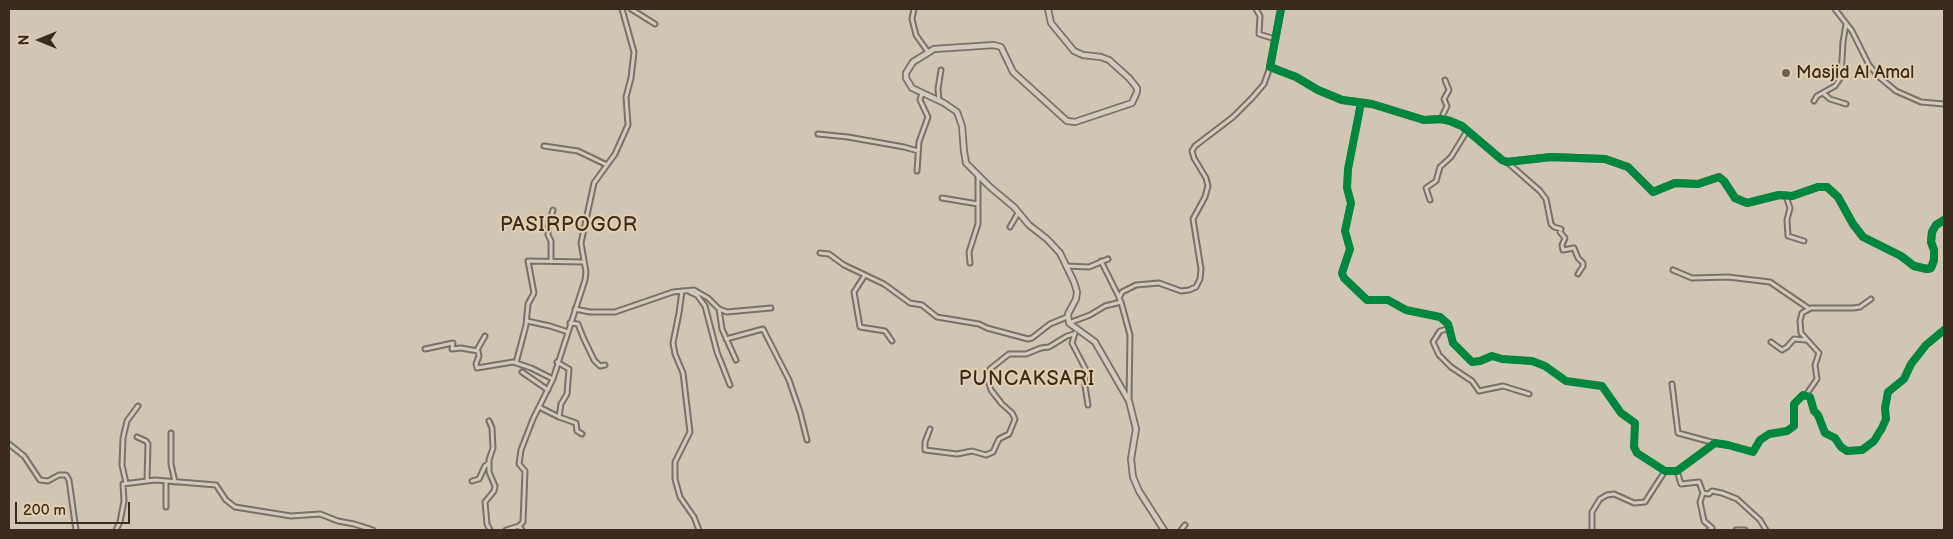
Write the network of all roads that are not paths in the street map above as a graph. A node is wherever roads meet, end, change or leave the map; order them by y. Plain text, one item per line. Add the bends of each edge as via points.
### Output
1 (622, 9) edge
2 (630, 9) edge
3 (914, 9) edge
4 (1048, 9) edge
5 (1256, 9) edge
6 (1281, 9) edge
7 (1835, 9) edge
8 (1846, 23) junction
9 (655, 24) dead end
10 (1275, 39) junction
11 (928, 52) junction
12 (1270, 67) junction
13 (942, 70) dead end
14 (1445, 80) dead end
15 (922, 93) junction
16 (1823, 93) junction
17 (939, 100) junction
18 (1814, 101) dead end
19 (1361, 103) junction
20 (1846, 104) dead end
21 (1944, 104) edge
22 (1441, 119) junction
23 (1467, 131) junction
24 (818, 134) dead end
25 (544, 146) dead end
26 (918, 151) junction
27 (1507, 162) junction
28 (607, 165) junction
29 (917, 171) dead end
30 (978, 176) junction
31 (1786, 196) junction
32 (942, 198) dead end
33 (1430, 200) dead end
34 (978, 204) junction
35 (553, 210) dead end
36 (1018, 213) junction
37 (1944, 220) edge
38 (1010, 227) dead end
39 (1804, 241) dead end
40 (820, 253) dead end
41 (1108, 259) dead end
42 (551, 261) junction
43 (584, 262) junction
44 (1101, 262) junction
45 (970, 263) dead end
46 (1066, 266) junction
47 (1673, 270) dead end
48 (1578, 274) dead end
49 (865, 275) junction
50 (687, 290) junction
51 (682, 291) junction
52 (1119, 297) junction
53 (1872, 299) dead end
54 (1121, 302) junction
55 (771, 308) dead end
56 (1808, 308) junction
57 (575, 309) junction
58 (719, 309) junction
59 (1067, 317) junction
60 (527, 322) junction
61 (570, 323) junction
62 (1069, 324) junction
63 (1450, 328) junction
64 (1944, 330) edge
65 (568, 332) junction
66 (1075, 332) junction
67 (485, 336) dead end
68 (726, 339) junction
69 (1807, 340) junction
70 (892, 341) dead end
71 (1771, 342) dead end
72 (425, 349) dead end
73 (477, 350) junction
74 (736, 360) dead end
75 (557, 362) junction
76 (516, 363) junction
77 (605, 365) dead end
78 (522, 372) dead end
79 (553, 379) junction
80 (1672, 384) dead end
81 (730, 385) dead end
82 (548, 390) junction
83 (1529, 394) dead end
84 (1806, 395) junction
85 (1129, 401) junction
86 (1088, 405) dead end
87 (138, 406) dead end
88 (539, 407) junction
89 (559, 417) junction
90 (489, 421) dead end
91 (930, 429) dead end
92 (171, 433) dead end
93 (582, 434) dead end
94 (137, 437) dead end
95 (807, 440) dead end
96 (9, 444) edge
97 (1715, 444) junction
98 (489, 463) junction
99 (1665, 471) junction
100 (1677, 471) junction
101 (147, 481) junction
102 (166, 481) junction
103 (472, 481) dead end
104 (175, 482) junction
105 (126, 483) junction
106 (1703, 493) junction
107 (166, 507) dead end
108 (1185, 525) dead end
109 (519, 526) junction
110 (1592, 529) dead end
111 (76, 530) edge
112 (116, 530) edge
113 (373, 530) edge
114 (490, 530) edge
115 (506, 530) edge
116 (522, 530) edge
117 (700, 530) edge
118 (1164, 530) edge
119 (1181, 530) edge
120 (1709, 530) edge
121 (1736, 530) edge
122 (1745, 530) edge
123 (1766, 530) edge

1 - 28 street via 634,52 626,97 628,123
2 - 9 street
3 - 11 street via 912,19 916,35
4 - 11 main road via 1051,23 1074,51 1105,59 1126,74 1136,88 1132,103 1067,121 1013,72 998,46 940,48
5 - 10 street via 1260,16 1259,34
6 - 10 main road
7 - 8 street
8 - 16 street via 1841,77 1835,86
8 - 21 street via 1869,65 1896,91 1921,102
10 - 12 main road
11 - 15 main road via 912,62 906,73 909,86
12 - 19 main road via 1336,98
12 - 52 street via 1264,84 1252,98 1192,151 1208,186 1193,219 1201,268 1196,287 1180,291 1163,283 1142,284 1125,290
13 - 17 street
14 - 22 street via 1449,90 1444,98 1447,106
15 - 17 main road
15 - 26 street via 920,100 928,117
16 - 18 street
16 - 20 street
17 - 30 main road via 956,112 962,126 965,160
19 - 22 main road via 1424,120
19 - 63 street via 1348,168 1347,188 1351,203 1345,231 1350,249 1342,276 1367,300 1388,300 1406,310 1436,315
22 - 23 main road
23 - 27 main road
23 - 33 street via 1451,157 1440,167 1436,182 1426,188
24 - 26 street
25 - 28 street via 578,151
26 - 29 street
27 - 31 main road via 1551,157 1605,159 1628,167 1653,192 1674,183 1698,184 1719,177 1734,198 1744,203
27 - 48 street via 1548,203 1552,224 1561,228 1565,238 1563,250 1574,248 1583,264
28 - 43 street via 596,179 589,200 581,243
30 - 34 street
30 - 36 main road
31 - 37 main road via 1818,187 1829,188 1861,235 1914,266 1927,270 1934,260 1930,242 1932,232
31 - 39 street via 1790,208 1788,236
32 - 34 street
34 - 45 street via 978,224 969,252
35 - 42 street via 548,227
36 - 38 street
36 - 46 main road via 1054,245
40 - 49 street via 829,254
41 - 44 street
42 - 43 street
42 - 60 street via 528,261 535,288 528,304
43 - 57 street via 585,280
44 - 46 street via 1089,267
44 - 52 street
46 - 59 main road via 1077,292
47 - 56 street via 1692,278 1770,282
49 - 59 street via 910,303 922,305 936,317 979,324 1025,339
49 - 70 street via 854,292 860,327 885,331
50 - 51 street
50 - 58 street via 699,292
50 - 81 street via 697,295 704,306
51 - 57 street via 615,312
51 - 117 street via 673,344 683,373 690,432 675,462 675,479 680,497
52 - 54 street
53 - 56 street via 1853,308
54 - 62 street via 1105,306
54 - 85 street via 1130,335
55 - 58 street via 727,312
56 - 69 street via 1802,313 1800,322 1801,333
57 - 61 street
58 - 68 street
59 - 62 main road
60 - 65 street
60 - 76 street
61 - 65 street
61 - 77 street via 578,324 594,360 600,366
62 - 66 main road
63 - 83 street via 1440,332 1433,342 1449,366 1472,381 1479,391 1504,386
63 - 99 street via 1453,343 1472,362 1492,356 1532,361 1566,381 1602,386 1621,413 1635,423 1634,447 1637,453
64 - 84 street via 1926,345 1904,379 1888,392 1882,428 1874,441 1862,450 1847,451 1825,433 1810,397
65 - 75 street
66 - 85 main road via 1083,332 1095,342
66 - 86 street via 1072,344 1086,370
66 - 91 street via 1050,347 1026,354 1009,354 990,369 987,378 991,390 1014,419 1009,434 999,439 993,452 986,455 972,451 957,454 925,450
67 - 73 street
68 - 74 street
68 - 95 street via 763,329 789,380
69 - 71 street via 1794,338 1782,350
69 - 84 street via 1819,354 1817,379
72 - 73 street via 452,343 452,349
73 - 76 street via 478,368
75 - 79 street
75 - 89 street via 569,368 567,394
76 - 79 street
78 - 82 street
79 - 82 street
80 - 97 street via 1678,433
82 - 88 street
84 - 97 street via 1794,404 1794,426 1787,431 1769,434 1760,440 1753,452
85 - 118 main road via 1136,429 1131,459 1133,477
87 - 105 street via 127,421 122,438 122,471
88 - 89 street
88 - 109 street via 520,457 519,464 525,471 525,503 523,522
89 - 93 street via 576,422 577,431
90 - 98 street via 493,448
92 - 104 street via 171,464
94 - 101 street via 148,444
96 - 111 street via 24,456 40,480 66,475
97 - 100 street
98 - 103 street via 479,479
98 - 114 street via 495,486 484,502
99 - 100 street
99 - 110 street via 1645,502 1634,503 1614,494 1600,499 1592,512
100 - 106 street via 1681,484 1698,481
101 - 102 street
101 - 105 street
102 - 104 street
102 - 107 street
104 - 113 street via 216,486 235,506 291,516 320,514
105 - 112 street via 122,484 124,501
106 - 120 street via 1701,505 1704,522 1712,528
106 - 123 street via 1712,491 1739,499
108 - 119 street
109 - 115 street
109 - 116 street
121 - 122 street

